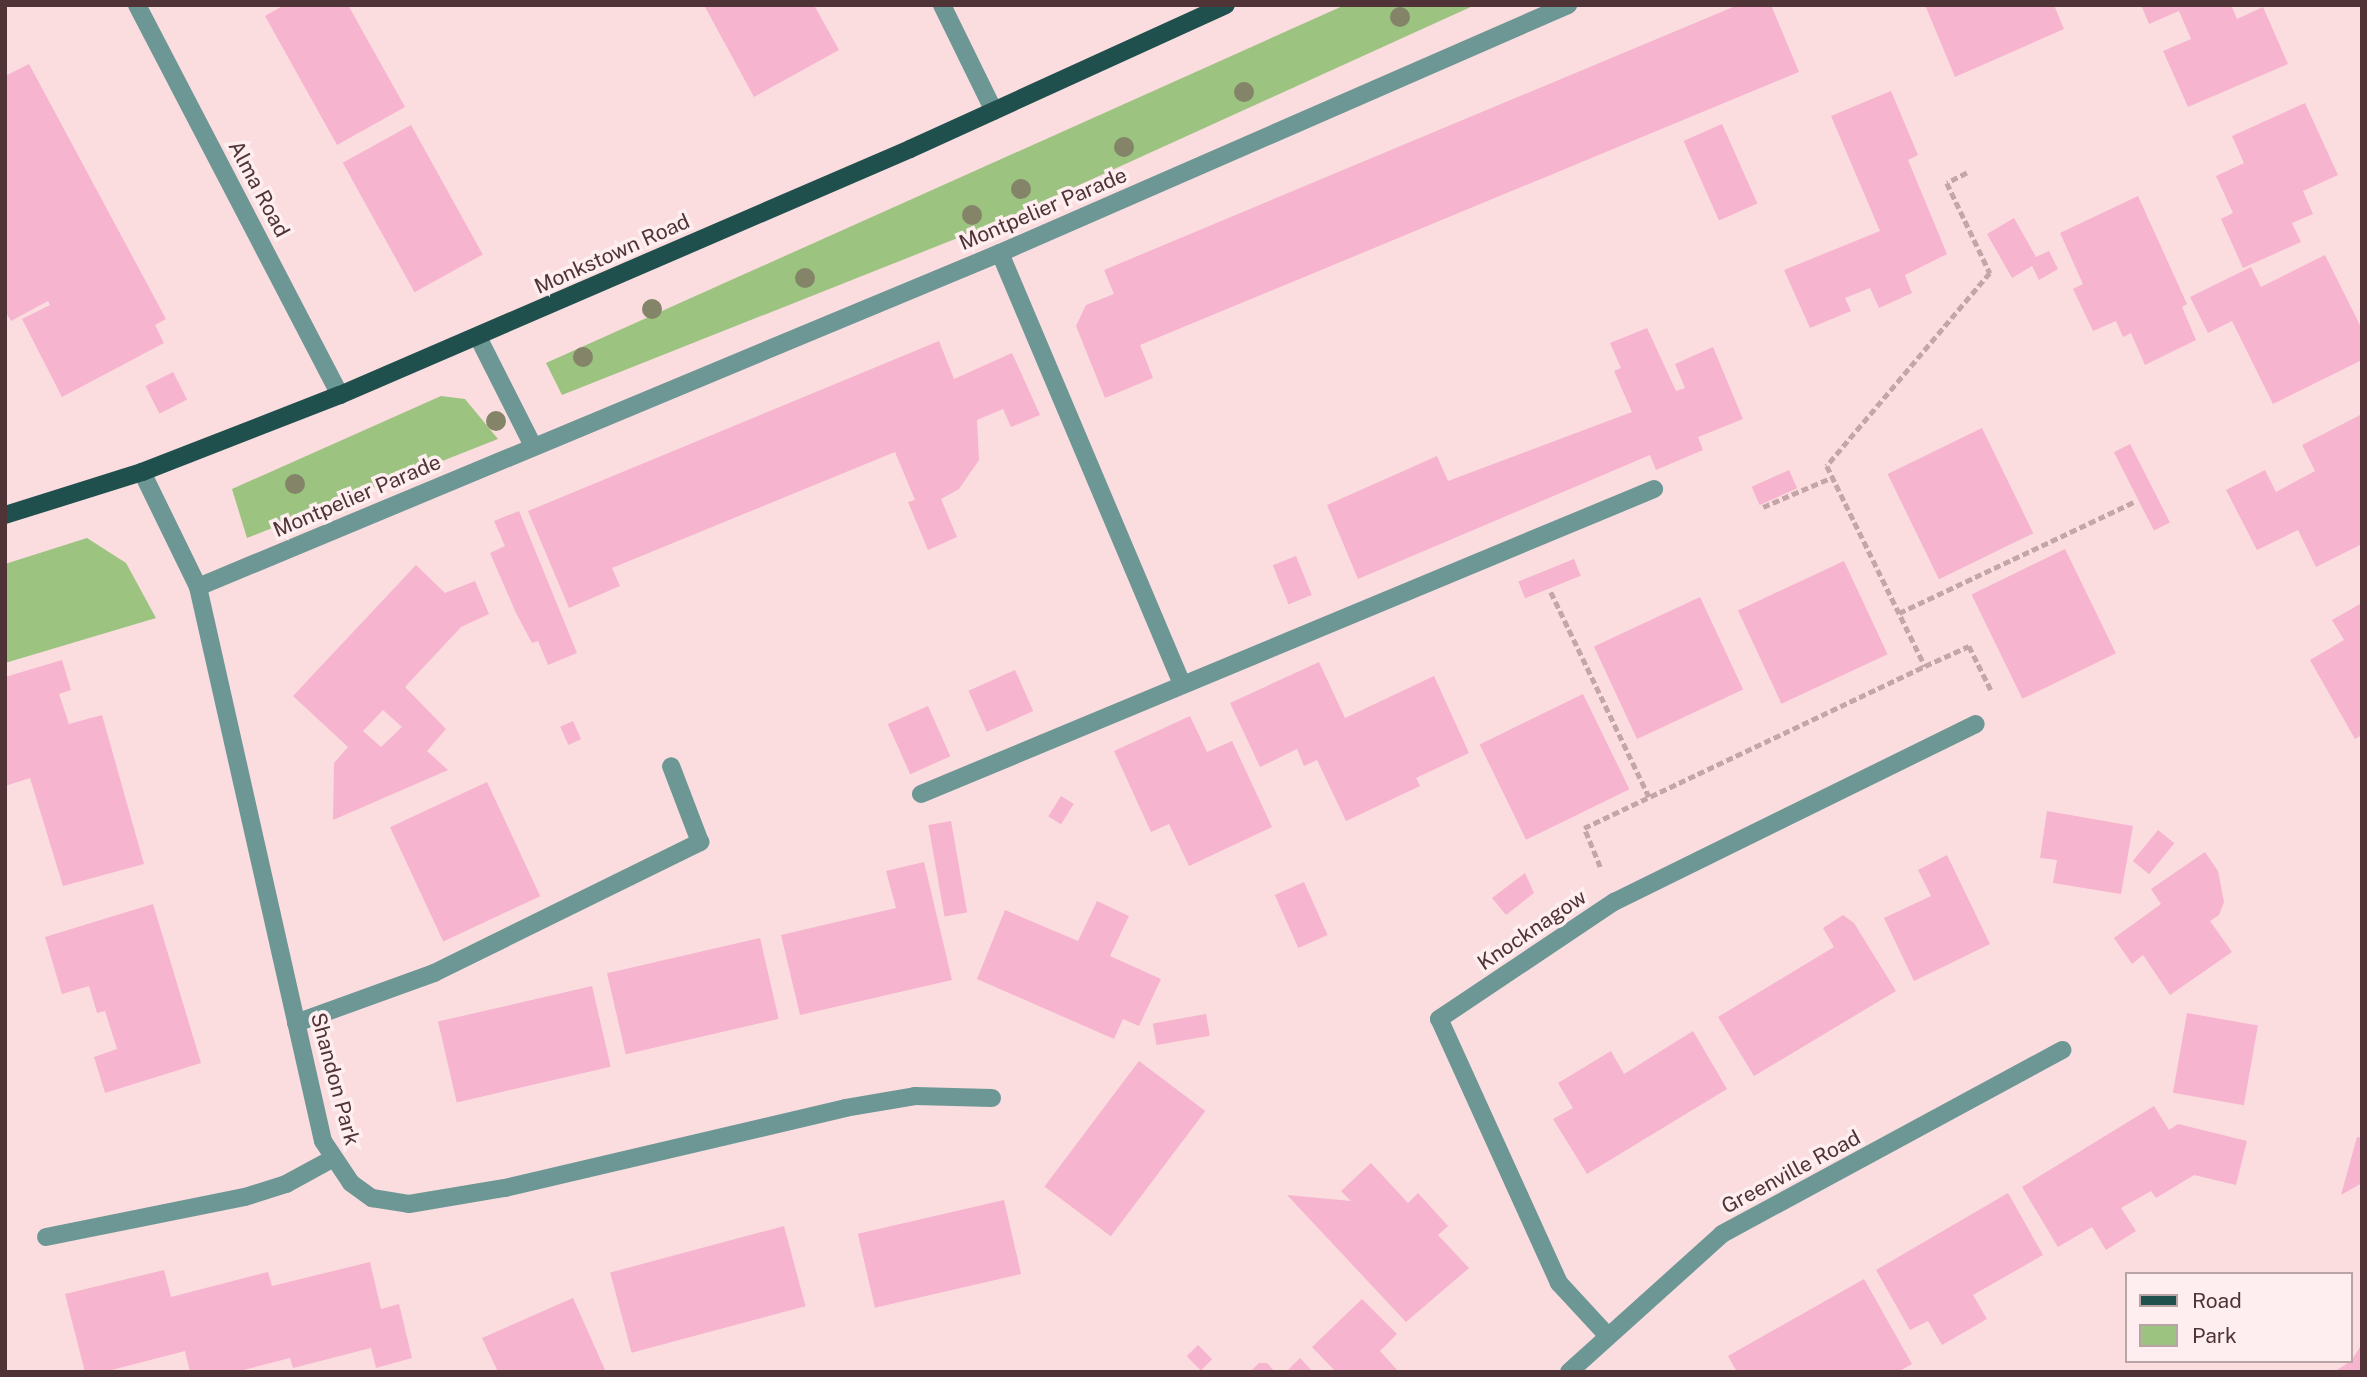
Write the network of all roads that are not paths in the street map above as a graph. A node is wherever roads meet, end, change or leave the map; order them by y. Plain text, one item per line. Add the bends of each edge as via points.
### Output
1 (136, 5) edge
2 (942, 5) edge
3 (1226, 5) edge
4 (1568, 5) edge
5 (994, 111) junction
6 (1000, 253) junction
7 (478, 337) junction
8 (340, 395) junction
9 (533, 446) junction
10 (142, 472) junction
11 (1654, 489) dead end
12 (5, 515) edge
13 (198, 587) junction
14 (1182, 683) junction
15 (1976, 724) dead end
16 (671, 766) dead end
17 (921, 794) dead end
18 (296, 1023) junction
19 (2063, 1050) dead end
20 (992, 1098) dead end
21 (331, 1159) junction
22 (46, 1237) dead end
23 (1607, 1335) junction
24 (1569, 1372) edge

1 - 8 street, Alma Road
2 - 5 street
3 - 5 main road, Monkstown Road
4 - 6 street, Montpelier Parade
5 - 7 main road, Monkstown Road
6 - 9 street, Montpelier Parade
6 - 14 street
7 - 8 main road, Monkstown Road
7 - 9 street
8 - 10 main road, Monkstown Road
9 - 13 street, Montpelier Parade
10 - 12 main road, Monkstown Road
10 - 13 street, Shandon Park
11 - 14 street
13 - 18 street, Shandon Park
14 - 17 street
15 - 23 street, Knocknagow via 1614,902 1438,1019 1559,1283
16 - 18 street via 700,842 434,974
18 - 21 street, Shandon Park
19 - 23 street, Greenville Road via 1722,1234
20 - 21 street, Shandon Park via 915,1096 845,1108 505,1188 409,1204 372,1198 351,1183
21 - 22 street via 286,1184 245,1197
23 - 24 street, Greenville Road

